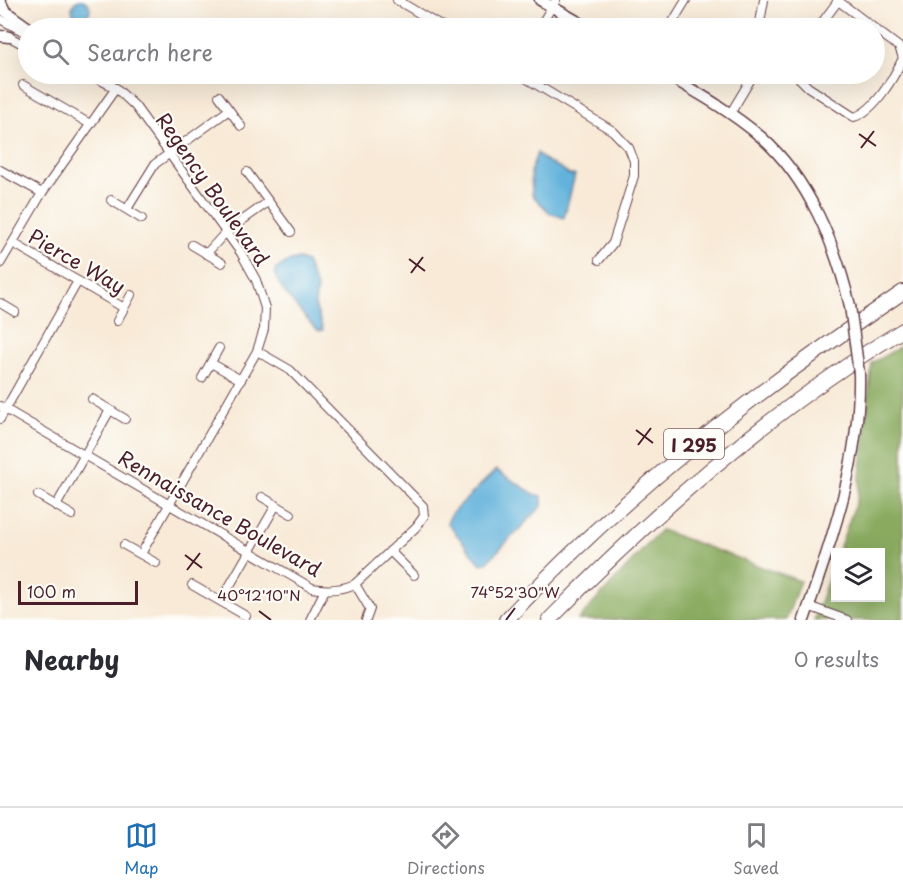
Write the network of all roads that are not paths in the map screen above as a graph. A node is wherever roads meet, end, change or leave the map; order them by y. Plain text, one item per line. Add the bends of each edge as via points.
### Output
1 (397, 0) edge
2 (540, 0) edge
3 (686, 0) edge
4 (764, 0) edge
5 (838, 1) edge
6 (0, 2) edge
7 (554, 3) edge
8 (427, 18) edge
9 (545, 18) edge
10 (575, 18) edge
11 (675, 18) edge
12 (761, 18) edge
13 (825, 18) edge
14 (861, 18) edge
15 (0, 19) edge
16 (18, 20) edge
17 (18, 29) edge
18 (3, 35) edge
19 (885, 36) edge
20 (18, 42) edge
21 (108, 84) edge
22 (535, 84) edge
23 (681, 84) edge
24 (748, 84) edge
25 (805, 84) edge
26 (23, 85) dead end
27 (116, 88) junction
28 (219, 96) dead end
29 (229, 110) junction
30 (730, 114) junction
31 (90, 124) junction
32 (241, 126) dead end
33 (169, 154) junction
34 (0, 170) edge
35 (247, 172) dead end
36 (42, 193) junction
37 (111, 200) dead end
38 (268, 202) junction
39 (127, 210) junction
40 (142, 219) dead end
41 (226, 232) junction
42 (291, 232) dead end
43 (13, 243) junction
44 (192, 245) dead end
45 (206, 254) junction
46 (598, 260) dead end
47 (222, 263) dead end
48 (0, 264) edge
49 (78, 281) junction
50 (903, 292) edge
51 (131, 296) dead end
52 (0, 303) edge
53 (124, 308) junction
54 (15, 312) dead end
55 (117, 321) dead end
56 (903, 330) edge
57 (219, 348) dead end
58 (257, 351) junction
59 (211, 363) junction
60 (202, 378) dead end
61 (241, 380) junction
62 (92, 399) dead end
63 (3, 407) edge
64 (110, 410) junction
65 (0, 419) edge
66 (125, 419) dead end
67 (85, 455) junction
68 (38, 495) dead end
69 (262, 497) dead end
70 (169, 504) junction
71 (276, 505) junction
72 (56, 506) junction
73 (291, 514) dead end
74 (72, 515) dead end
75 (124, 545) dead end
76 (390, 550) junction
77 (249, 551) junction
78 (141, 554) junction
79 (156, 563) dead end
80 (414, 575) dead end
81 (355, 584) junction
82 (192, 585) dead end
83 (325, 590) junction
84 (220, 601) junction
85 (808, 606) junction
86 (246, 616) dead end
87 (310, 620) edge
88 (366, 620) edge
89 (506, 620) edge
90 (549, 620) edge
91 (804, 620) edge
92 (847, 620) edge

1 - 8 street
2 - 7 street
3 - 11 street
4 - 12 street
5 - 13 street
5 - 14 street
6 - 16 street
7 - 9 street
7 - 10 street
15 - 17 street
18 - 20 street
19 - 25 street via 899,47 903,58 867,110 854,117
21 - 27 street, Regency Boulevard
22 - 46 street via 613,131 634,160 634,176 613,243
23 - 30 street
24 - 30 street
26 - 31 street
27 - 31 street
27 - 33 street, Regency Boulevard via 135,106
28 - 29 street
29 - 32 street
29 - 33 street
30 - 85 street, bridge via 768,144 799,182 828,236 850,306 859,406 847,482
31 - 36 street
33 - 39 street via 155,164
33 - 41 street, Regency Boulevard
34 - 36 street
35 - 38 street
36 - 43 street
37 - 39 street
38 - 41 street
38 - 42 street
39 - 40 street
41 - 45 street
41 - 58 street, Regency Boulevard via 256,280 265,308
43 - 48 street
43 - 49 street, Pierce Way
44 - 45 street
45 - 47 street
49 - 53 street, Pierce Way
49 - 63 street
50 - 89 highway, I 295 via 807,357 699,440 602,525
51 - 53 street
52 - 54 street
53 - 55 street
56 - 90 highway, I 295 via 834,375 727,457 641,531
57 - 59 street
58 - 61 street, Regency Boulevard
58 - 76 street via 290,370 423,506 424,516
59 - 60 street
59 - 61 street
61 - 70 street, Regency Boulevard
62 - 64 street
63 - 65 street
63 - 67 street, Rennaissance Boulevard
64 - 66 street
64 - 67 street
67 - 70 street, Rennaissance Boulevard
67 - 72 street
68 - 72 street
69 - 71 street
70 - 77 street, Rennaissance Boulevard
70 - 78 street, Regency Boulevard
71 - 73 street
71 - 77 street
72 - 74 street
75 - 78 street
76 - 80 street
76 - 81 street
77 - 83 street, Rennaissance Boulevard via 312,588
77 - 84 street
78 - 79 street
81 - 83 street, Rennaissance Boulevard
81 - 88 street via 370,609
82 - 84 street
83 - 87 street
84 - 86 street
85 - 91 street
85 - 92 street

